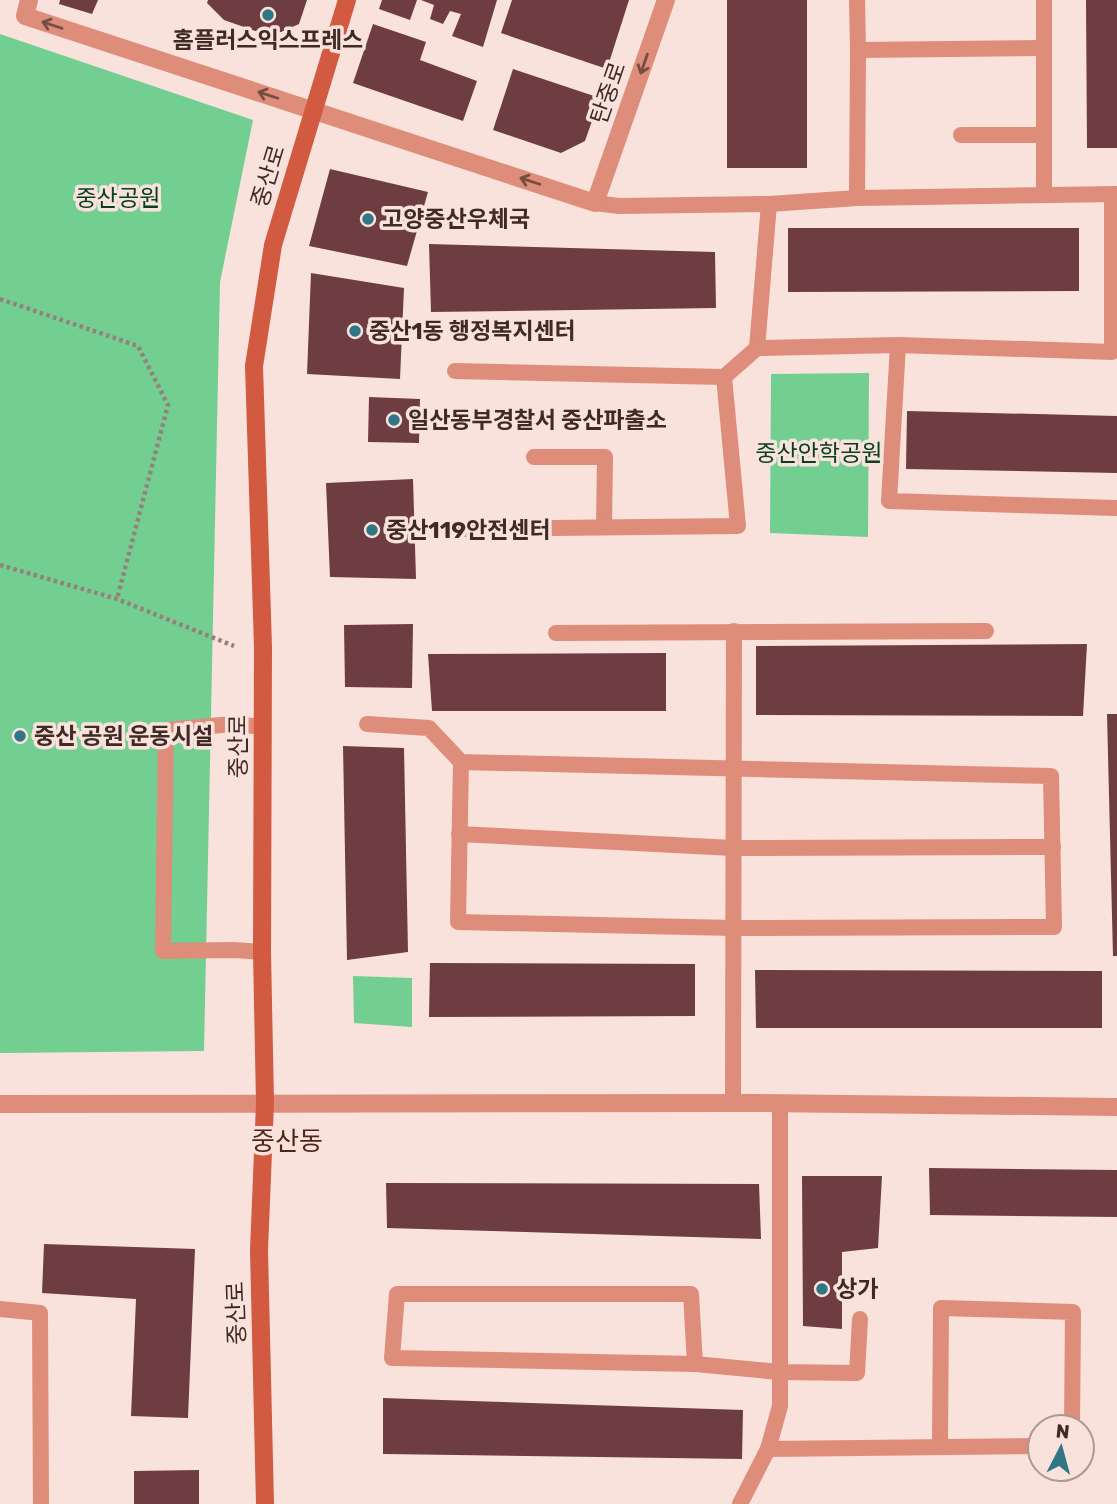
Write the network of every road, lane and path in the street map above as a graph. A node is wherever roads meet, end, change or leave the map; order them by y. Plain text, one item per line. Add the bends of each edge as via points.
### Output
1 (347, 0) edge
2 (666, 0) edge
3 (857, 0) edge
4 (1044, 0) edge
5 (27, 8) edge
6 (1044, 48) junction
7 (858, 50) junction
8 (314, 110) junction
9 (961, 135) dead end
10 (1044, 135) junction
11 (1114, 194) edge
12 (1044, 195) junction
13 (858, 198) junction
14 (595, 203) junction
15 (769, 204) junction
16 (0, 299) edge
17 (898, 345) junction
18 (757, 348) junction
19 (1115, 352) edge
20 (455, 371) dead end
21 (724, 377) junction
22 (534, 457) dead end
23 (1117, 508) edge
24 (604, 527) junction
25 (466, 529) dead end
26 (0, 565) edge
27 (117, 599) junction
28 (734, 631) junction
29 (986, 631) dead end
30 (556, 632) dead end
31 (234, 646) dead end
32 (367, 724) dead end
33 (263, 727) junction
34 (461, 762) junction
35 (733, 767) junction
36 (459, 834) junction
37 (1053, 847) junction
38 (733, 848) junction
39 (733, 928) junction
40 (262, 952) junction
41 (265, 1102) junction
42 (733, 1103) junction
43 (780, 1103) junction
44 (0, 1104) edge
45 (1117, 1107) edge
46 (0, 1309) edge
47 (860, 1319) dead end
48 (695, 1364) junction
49 (779, 1372) junction
50 (1072, 1413) edge
51 (940, 1446) junction
52 (1026, 1446) edge
53 (768, 1449) junction
54 (41, 1504) edge
55 (265, 1504) edge
56 (740, 1504) edge

1 - 8 main road, 중산로
2 -> 14 street, 탄중로
3 - 7 lane
4 - 6 lane
8 -> 5 street
6 - 7 lane
6 - 10 lane
7 - 13 lane
14 -> 8 street
8 - 33 main road, 중산로 via 273,245 254,366
9 - 10 lane
10 - 12 lane
11 - 12 lane
11 - 19 lane
12 - 13 lane
13 - 15 lane
14 - 15 lane
15 - 18 lane
16 - 27 path via 138,346 168,405
17 - 18 lane
17 - 19 lane
17 - 23 lane via 889,501
18 - 21 lane
20 - 21 lane
21 - 24 lane via 738,526
22 - 24 lane via 605,457
24 - 25 lane
26 - 27 path
27 - 31 path
28 - 29 lane
28 - 30 lane
28 - 35 lane
32 - 34 lane via 429,728
33 - 40 main road, 중산로
33 - 40 lane via 233,724 166,730 163,951
34 - 35 lane
34 - 36 lane
35 - 37 lane via 1051,776
35 - 38 lane
36 - 38 lane
36 - 39 lane via 458,922
37 - 38 lane
37 - 39 lane via 1054,928
38 - 39 lane
39 - 42 lane
40 - 41 main road, 중산로
41 - 42 street
41 - 44 street
41 - 55 main road, 중산로 via 259,1250
42 - 43 street
43 - 45 street
43 - 49 lane
46 - 54 lane via 40,1313
47 - 49 lane via 858,1373
48 - 48 lane via 392,1358 397,1294 691,1294
48 - 49 lane
49 - 53 lane via 780,1406
50 - 51 lane via 1073,1312 942,1308
51 - 52 lane
51 - 53 lane
53 - 56 lane

